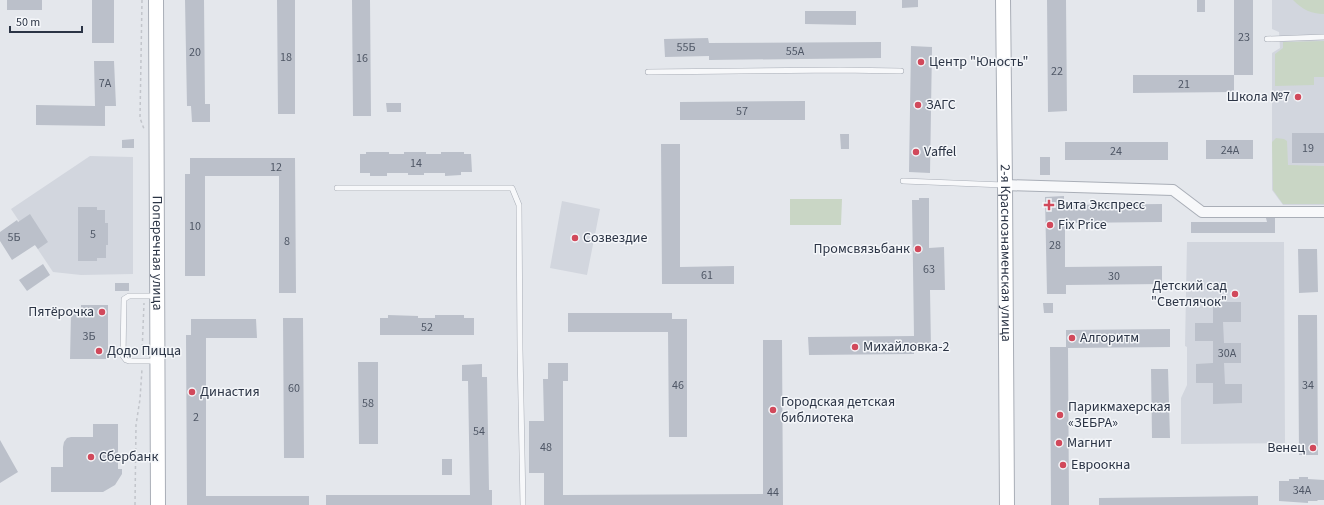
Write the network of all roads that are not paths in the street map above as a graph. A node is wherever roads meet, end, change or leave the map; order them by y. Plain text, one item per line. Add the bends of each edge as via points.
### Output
1 (156, 0) edge
2 (1003, 0) edge
3 (1324, 37) edge
4 (1267, 39) dead end
5 (901, 70) dead end
6 (648, 72) dead end
7 (903, 181) dead end
8 (1005, 185) junction
9 (337, 188) dead end
10 (1324, 212) edge
11 (151, 296) junction
12 (157, 361) junction
13 (158, 505) edge
14 (523, 505) edge
15 (1007, 505) edge

1 - 11 street, Поперечная улица
2 - 8 street, 2-я Краснознаменская улица
3 - 4 lane
5 - 6 lane
7 - 8 lane
8 - 10 street via 1173,190 1202,212
8 - 15 street, 2-я Краснознаменская улица
9 - 14 lane via 512,188 519,205
11 - 12 street, Поперечная улица
11 - 12 lane via 126,297 123,302 123,356 126,360
12 - 13 street, Поперечная улица

